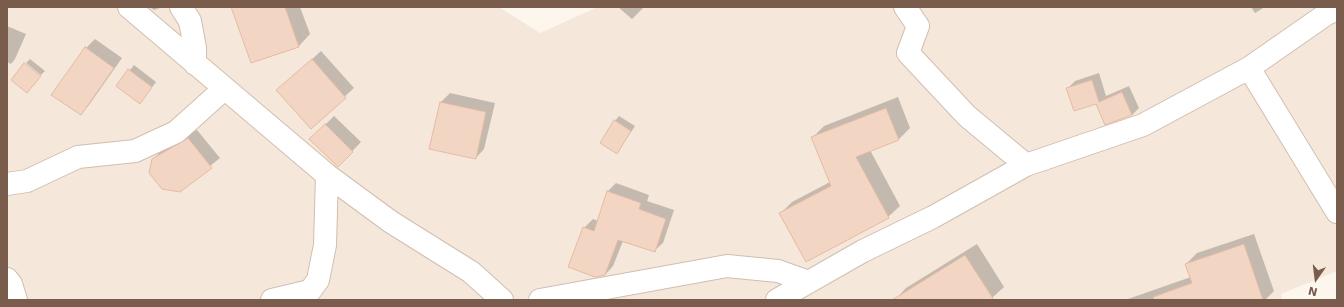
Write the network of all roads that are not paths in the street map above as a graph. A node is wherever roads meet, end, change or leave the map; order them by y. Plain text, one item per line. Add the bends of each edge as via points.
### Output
1 (129, 7) edge
2 (182, 7) edge
3 (904, 7) edge
4 (1337, 10) edge
5 (195, 64) junction
6 (1249, 68) junction
7 (224, 89) junction
8 (1026, 165) junction
9 (327, 175) junction
10 (7, 184) edge
11 (1337, 212) edge
12 (7, 279) edge
13 (809, 282) junction
14 (16, 300) edge
15 (272, 300) edge
16 (502, 300) edge
17 (540, 300) edge
18 (777, 300) edge

1 - 5 street
2 - 5 street via 190,21
3 - 8 street via 918,26 908,52 967,116
4 - 6 street via 1328,13
5 - 7 street
6 - 8 street via 1143,124
6 - 11 street
7 - 9 street
7 - 10 street via 176,132 135,150 78,157 27,181
8 - 13 street
9 - 15 street via 325,245 318,280 310,291
9 - 16 street via 391,222 471,272
12 - 14 street
13 - 17 street via 778,271 727,266
13 - 18 street

